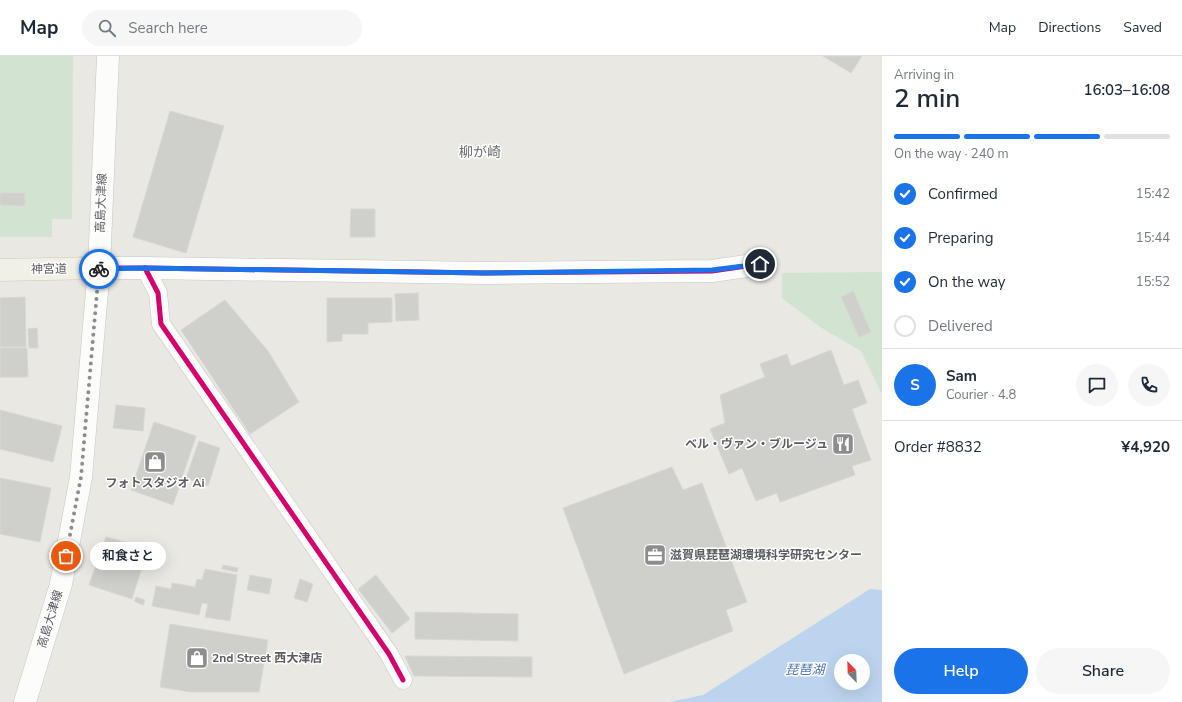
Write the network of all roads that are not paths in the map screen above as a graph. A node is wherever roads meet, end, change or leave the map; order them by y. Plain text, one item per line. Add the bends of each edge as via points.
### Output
1 (108, 56) edge
2 (760, 264) dead end
3 (99, 268) junction
4 (145, 268) junction
5 (0, 270) edge
6 (403, 680) dead end
7 (25, 702) edge

1 - 3 street, 高島大津線
2 - 4 street via 712,270 485,273
3 - 4 street
3 - 5 main road, 神宮道
3 - 7 street, 高島大津線 via 79,491 61,584
4 - 6 street via 158,294 161,324 389,654

